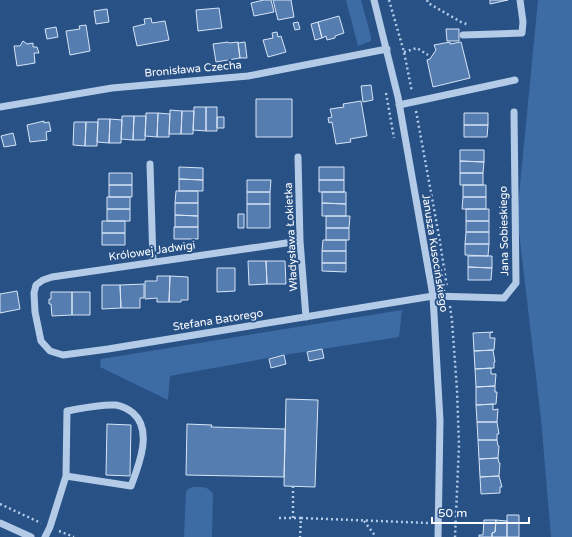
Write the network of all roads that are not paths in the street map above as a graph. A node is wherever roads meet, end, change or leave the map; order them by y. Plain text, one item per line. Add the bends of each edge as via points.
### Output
1 (374, 0) edge
2 (520, 0) edge
3 (464, 35) dead end
4 (386, 49) junction
5 (515, 80) dead end
6 (399, 105) junction
7 (0, 107) edge
8 (514, 112) dead end
9 (298, 157) dead end
10 (150, 164) dead end
11 (300, 242) junction
12 (153, 262) junction
13 (433, 296) junction
14 (35, 312) joint
15 (306, 317) junction
16 (66, 476) junction
17 (0, 523) edge
18 (31, 537) edge
19 (45, 537) edge
20 (438, 537) edge

1 - 4 street, Janusza Kusocińskiego
2 - 3 street via 522,33
4 - 6 street, Janusza Kusocińskiego
4 - 7 street, Bronisława Czecha via 248,76 112,88
5 - 6 street
6 - 13 street, Janusza Kusocińskiego
8 - 13 street, Jana Sobieskiego via 516,283 504,298
9 - 11 street, Władysława Łokietka
10 - 12 street
11 - 12 street, Królowej Jadwigi
11 - 15 street, Władysława Łokietka
12 - 14 street, Królowej Jadwigi via 43,280 36,285
13 - 15 street, Stefana Batorego
13 - 20 street, Janusza Kusocińskiego via 440,421
14 - 15 street, Stefana Batorego via 41,341 50,351 63,355
16 - 16 street via 131,486 144,444 138,417 129,409 118,405 98,405 67,411
16 - 19 street
17 - 18 street

